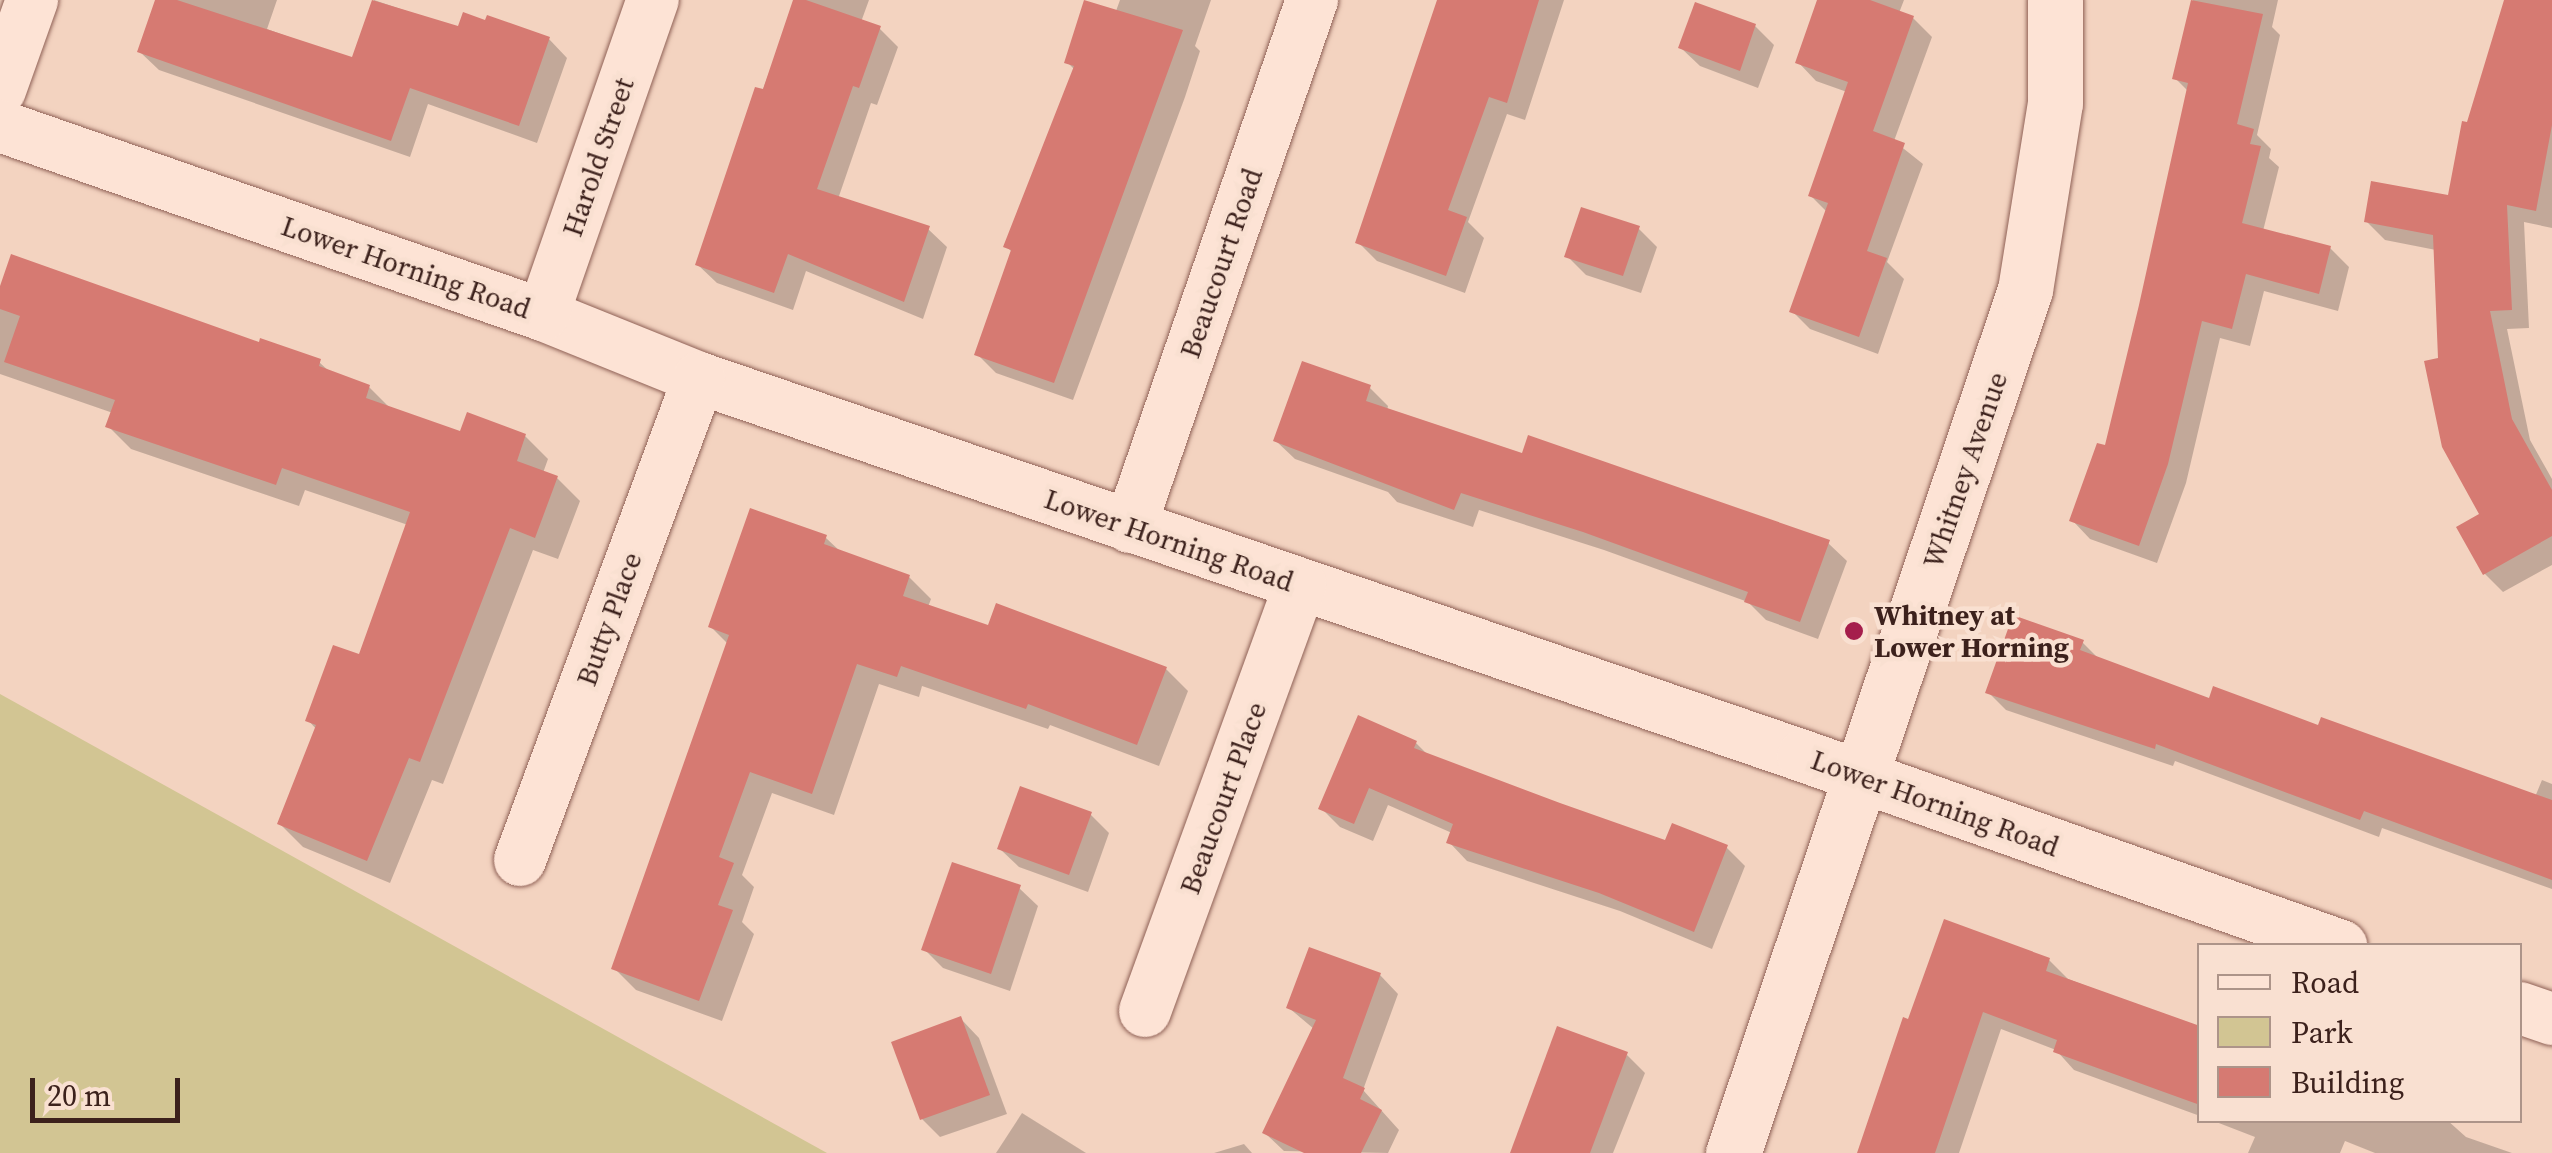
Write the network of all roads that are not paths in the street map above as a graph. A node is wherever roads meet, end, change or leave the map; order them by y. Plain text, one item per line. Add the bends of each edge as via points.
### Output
1 (32, 0) edge
2 (653, 0) edge
3 (1312, 0) edge
4 (2055, 0) edge
5 (0, 90) edge
6 (0, 126) edge
7 (543, 314) junction
8 (698, 378) junction
9 (1130, 527) junction
10 (1300, 584) junction
11 (1862, 778) junction
12 (520, 860) dead end
13 (2332, 943) edge
14 (2522, 1009) edge
15 (1145, 1011) dead end
16 (2552, 1019) edge
17 (1732, 1153) edge

1 - 5 street
2 - 7 street, Harold Street
3 - 9 street, Beaucourt Road
4 - 11 street, Whitney Avenue via 2054,103 2026,290
6 - 7 street, Lower Horning Road
7 - 8 street, Lower Horning Road
8 - 9 street, Lower Horning Road
8 - 12 street, Butty Place
9 - 10 street, Lower Horning Road
10 - 11 street, Lower Horning Road
10 - 15 street, Beaucourt Place
11 - 13 street, Lower Horning Road
11 - 17 street, Whitney Avenue
14 - 16 street

